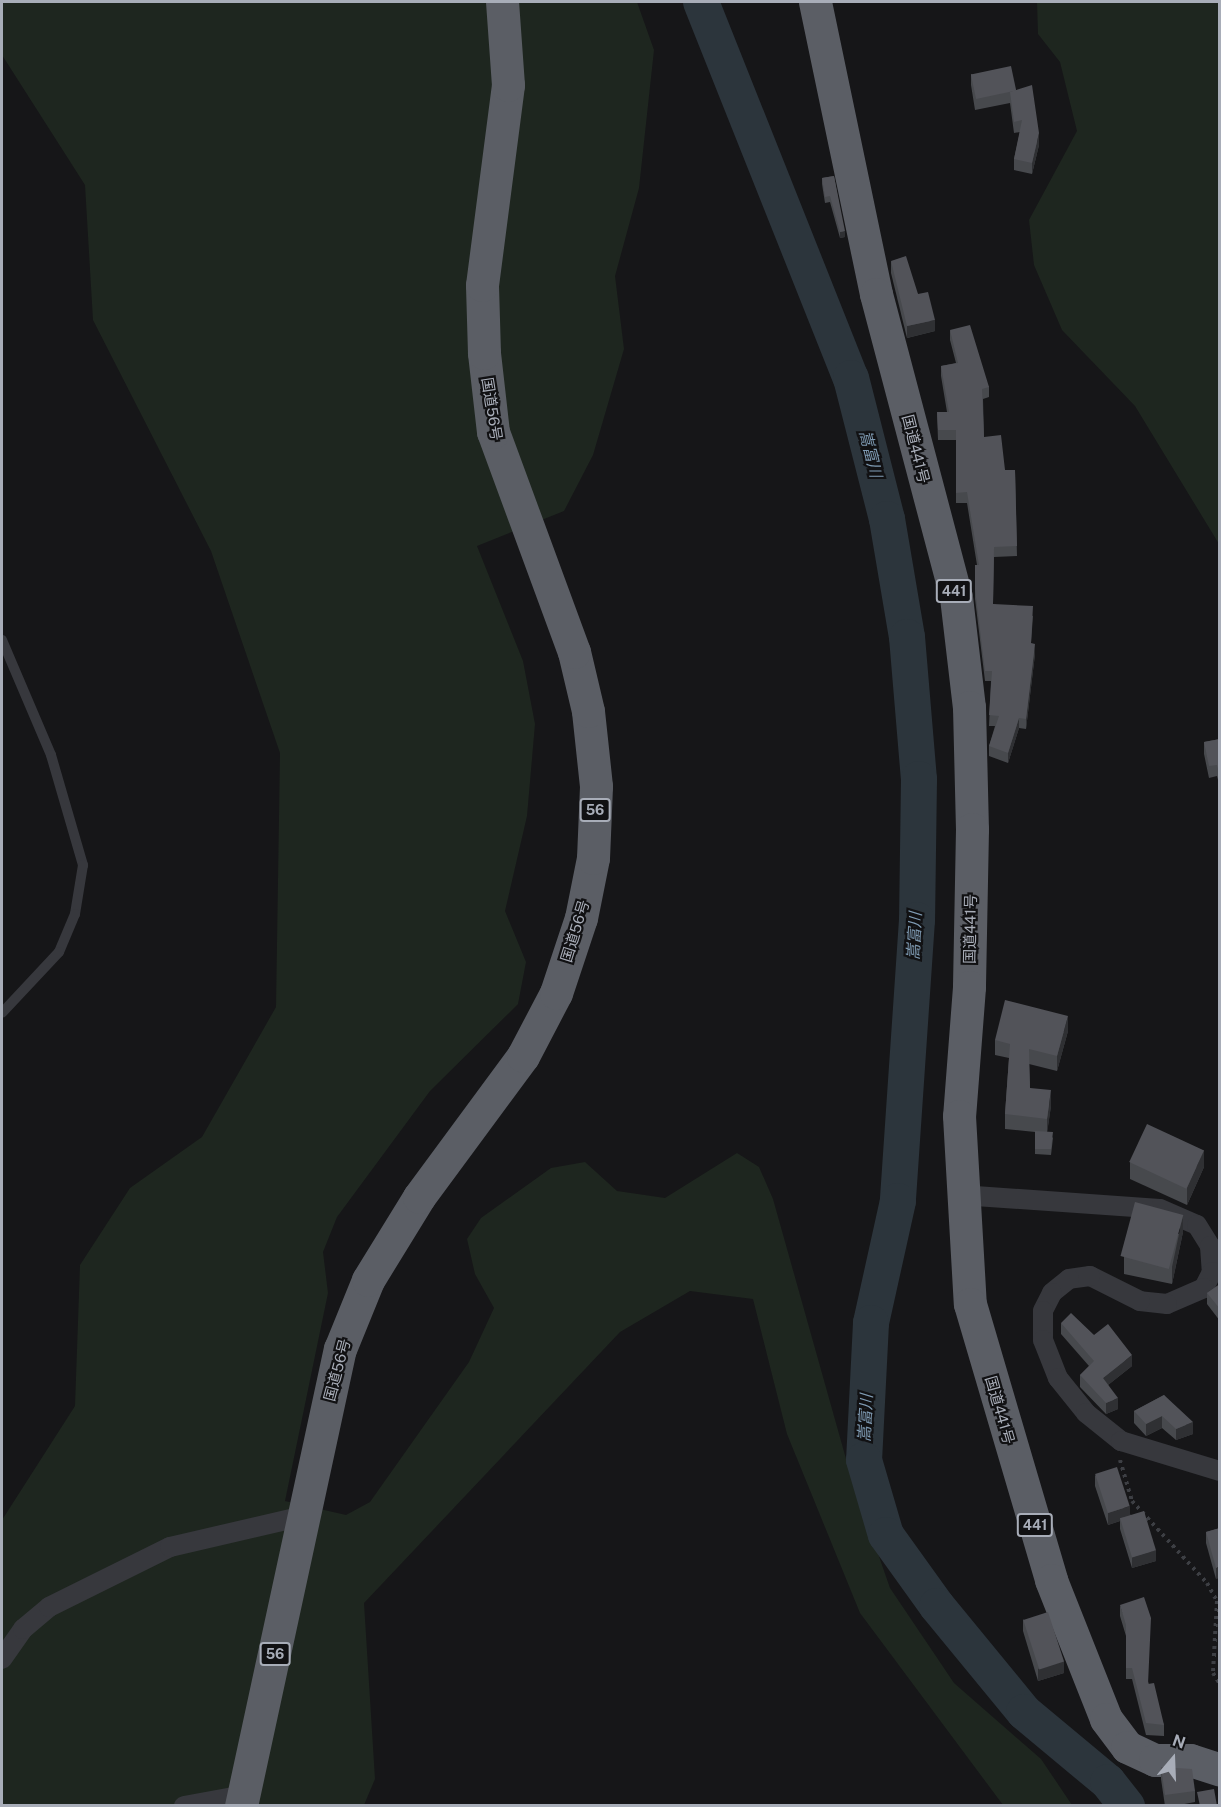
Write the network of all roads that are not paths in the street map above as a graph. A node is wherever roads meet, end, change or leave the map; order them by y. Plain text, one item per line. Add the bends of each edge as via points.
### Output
1 (502, 2) edge
2 (815, 2) edge
3 (2, 640) edge
4 (2, 1013) edge
5 (961, 1195) junction
6 (1220, 1471) edge
7 (303, 1516) junction
8 (2, 1659) edge
9 (1220, 1770) edge
10 (242, 1800) edge
11 (184, 1806) edge

1 - 7 highway, 国道56号 / 56 via 508,86 482,285 484,353 493,432 574,652 588,711 596,786 593,858 582,918 556,993 523,1056 419,1197 368,1280 340,1349
2 - 5 highway, 国道441号 / 441 via 869,265 956,597 969,707 972,830
3 - 4 lane via 51,755 83,865 75,914 59,952
5 - 6 street via 1160,1209 1197,1225 1210,1246 1212,1272 1204,1288 1167,1304 1140,1301 1090,1276 1069,1279 1052,1293 1043,1311 1043,1340 1058,1378 1086,1413 1121,1441
5 - 9 highway, 国道441号 / 441 via 970,1304 1077,1654 1106,1719 1127,1747 1155,1760 1190,1760
7 - 8 street via 170,1547 49,1607 23,1629
7 - 10 highway, 国道56号 / 56
10 - 11 street

